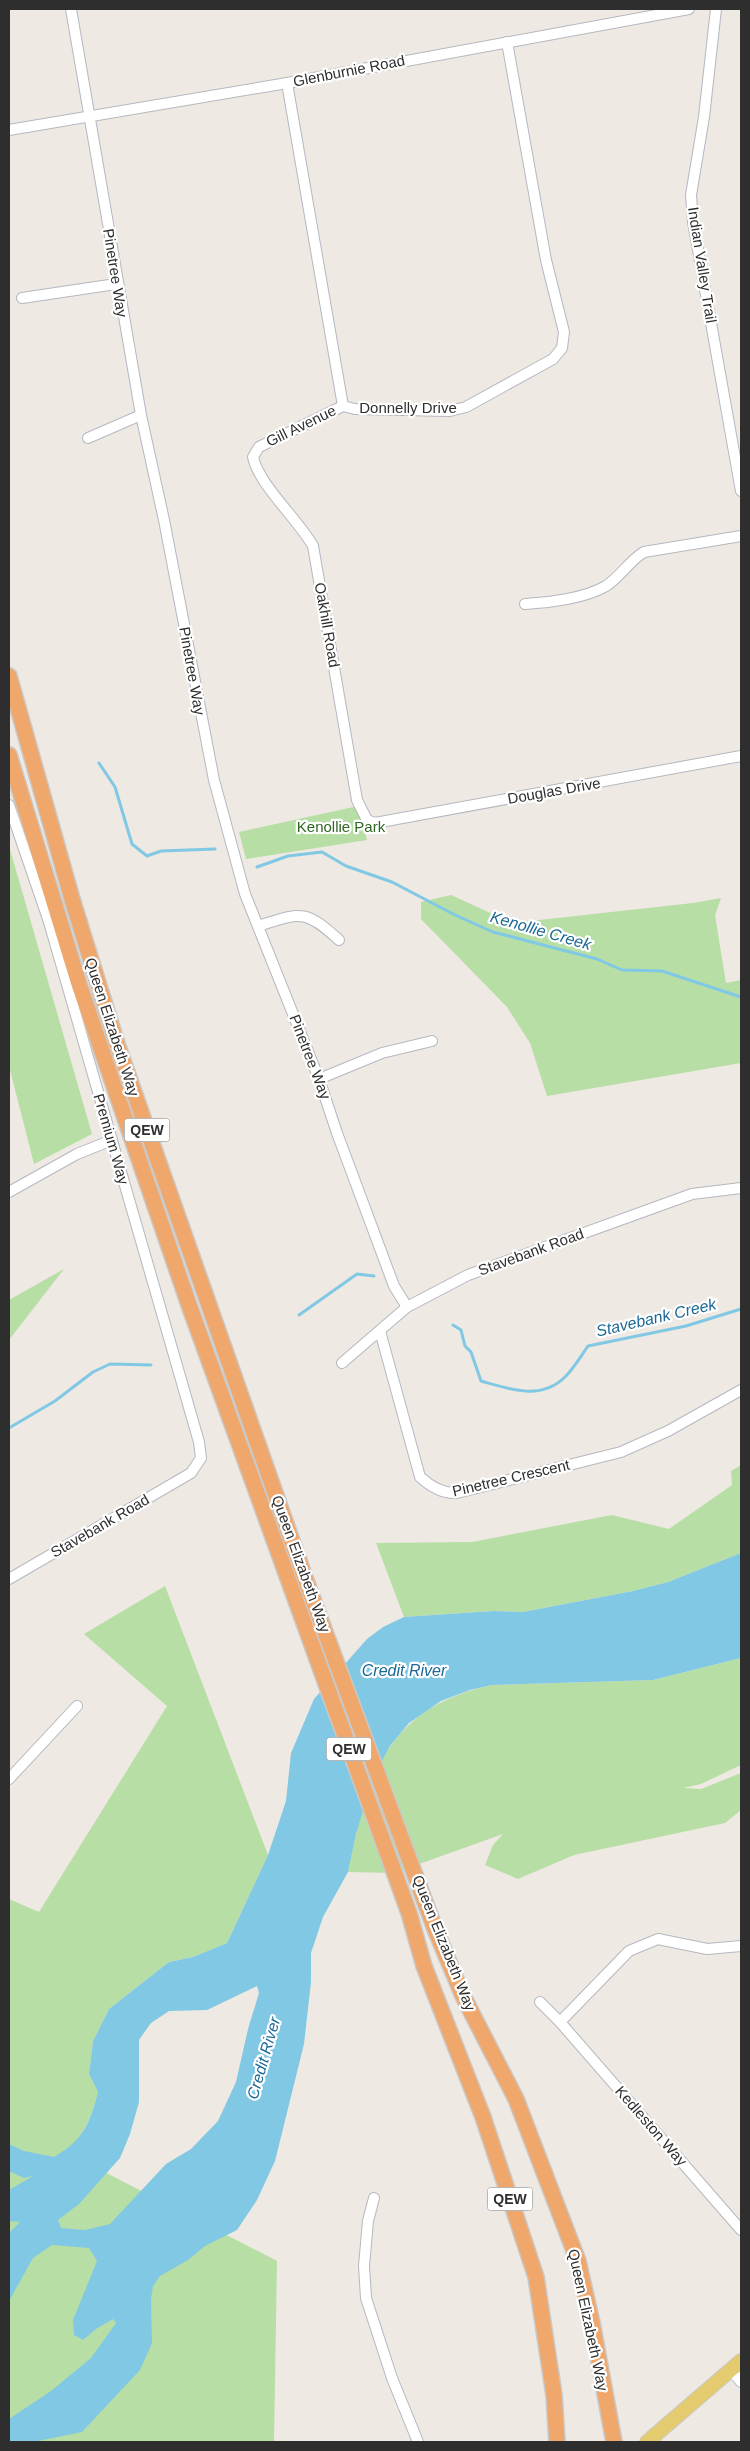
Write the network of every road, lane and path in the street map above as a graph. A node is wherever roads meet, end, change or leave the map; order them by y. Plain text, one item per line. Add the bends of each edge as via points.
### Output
1 (71, 9) edge
2 (689, 9) edge
3 (716, 9) edge
4 (507, 42) junction
5 (287, 83) junction
6 (91, 116) junction
7 (9, 130) edge
8 (116, 284) junction
9 (22, 298) dead end
10 (343, 406) junction
11 (141, 415) junction
12 (88, 438) dead end
13 (259, 446) joint
14 (741, 491) edge
15 (741, 536) edge
16 (525, 604) dead end
17 (9, 676) edge
18 (9, 755) edge
19 (741, 756) edge
20 (9, 805) edge
21 (367, 820) joint
22 (258, 926) junction
23 (339, 940) dead end
24 (432, 1041) dead end
25 (319, 1078) junction
26 (112, 1140) junction
27 (741, 1188) edge
28 (9, 1192) edge
29 (407, 1307) junction
30 (380, 1331) junction
31 (342, 1363) dead end
32 (741, 1390) edge
33 (192, 1473) joint
34 (9, 1579) edge
35 (77, 1706) dead end
36 (9, 1779) edge
37 (741, 1946) edge
38 (540, 2002) dead end
39 (560, 2022) junction
40 (374, 2198) dead end
41 (741, 2230) edge
42 (736, 2365) edge
43 (741, 2382) edge
44 (613, 2435) edge
45 (418, 2442) edge
46 (557, 2442) edge
47 (647, 2442) edge

1 - 6 street, Pinetree Way
2 - 4 street, Glenburnie Road
3 - 14 street, Indian Valley Trail via 691,195 693,222
4 - 5 street, Glenburnie Road
4 - 10 street, Donnelly Drive via 546,260 564,332 562,348 553,359 466,408 450,411
5 - 6 street, Glenburnie Road
5 - 10 street, Donnelly Drive
6 - 7 street, Glenburnie Road
6 - 8 street, Pinetree Way
8 - 9 street
8 - 11 street, Pinetree Way
10 - 13 street, Gill Avenue
11 - 12 street
11 - 22 street, Pinetree Way via 214,780 245,894
13 - 21 street, Oakhill Road via 253,457 256,470 303,528 313,546 357,800
15 - 16 street via 644,552 606,586 594,592 546,603
17 - 44 highway, Queen Elizabeth Way / QEW via 69,890 117,1044 305,1578 427,1906 463,1996 516,2099 578,2261
18 - 46 highway, Queen Elizabeth Way / QEW via 82,993 189,1306 409,1914 424,1966 483,2117 536,2277 554,2394
19 - 21 street, Douglas Drive via 375,823
20 - 26 street, Premium Way via 50,922
22 - 23 street via 300,915 320,922
22 - 25 street, Pinetree Way
24 - 25 street via 382,1054
25 - 29 street, Pinetree Way via 394,1286
26 - 28 street via 78,1154
26 - 33 street, Premium Way via 199,1442 201,1458
27 - 29 street, Stavebank Road via 692,1194 468,1276
29 - 30 street, Stavebank Road
30 - 31 street, Stavebank Road
30 - 32 street, Pinetree Crescent via 420,1477 446,1494 457,1494 621,1452 668,1431
33 - 34 street, Stavebank Road
35 - 36 street
37 - 39 street via 707,1949 658,1939 629,1951
38 - 39 street, Kedleston Way
39 - 41 street, Kedleston Way
40 - 45 street via 368,2221 364,2266 366,2298 392,2378
42 - 43 street
42 - 47 main road

